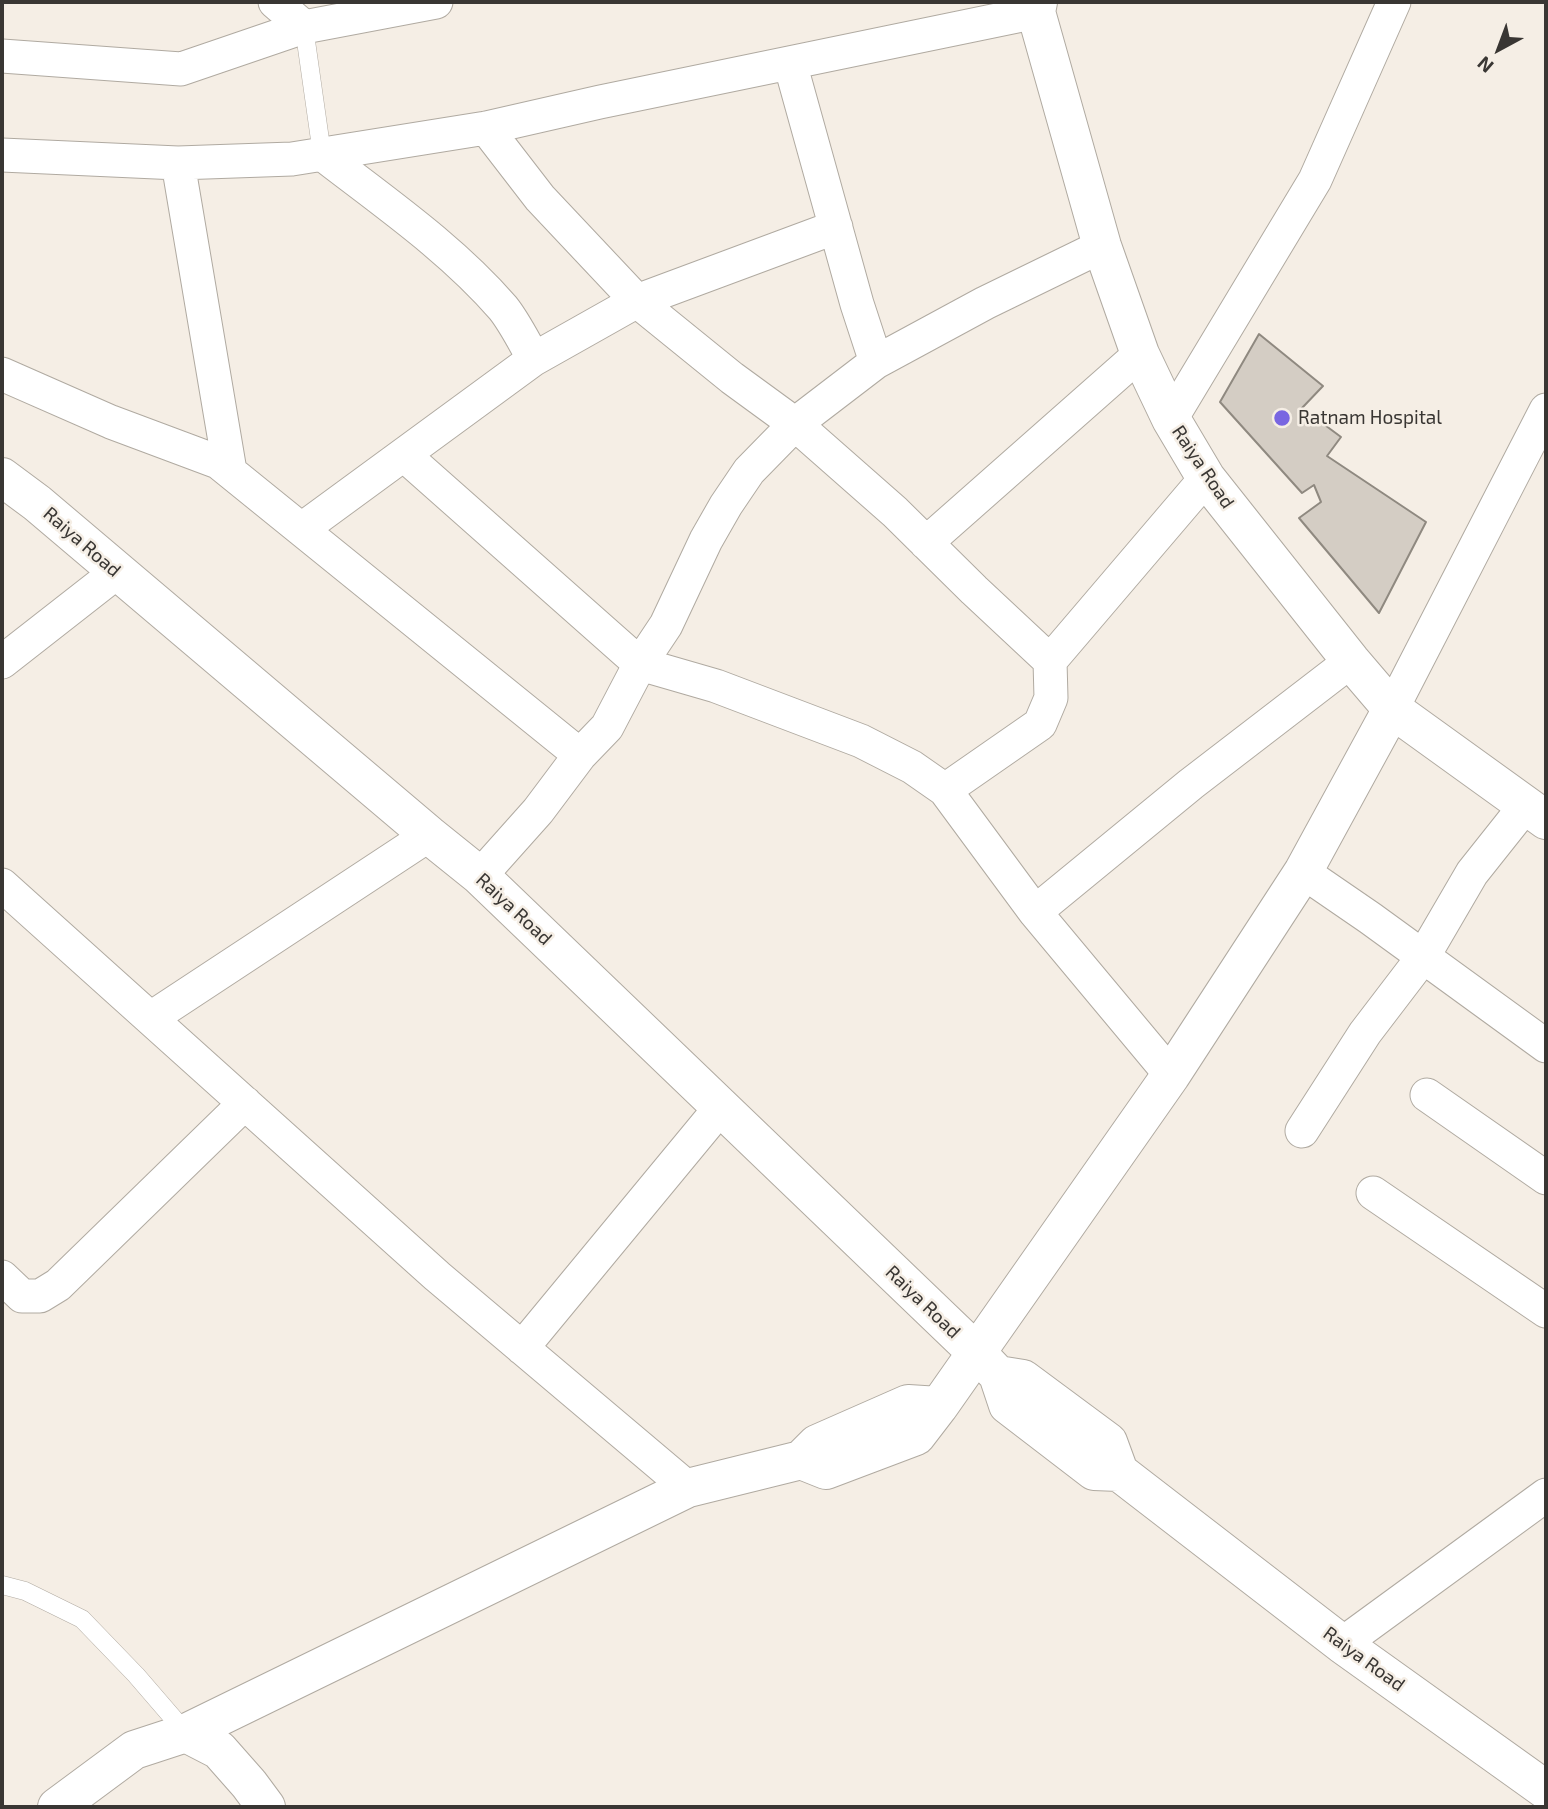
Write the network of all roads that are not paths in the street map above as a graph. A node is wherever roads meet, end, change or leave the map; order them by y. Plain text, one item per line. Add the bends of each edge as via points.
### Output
1 (275, 2) edge
2 (436, 2) edge
3 (1394, 2) edge
4 (1037, 7) edge
5 (304, 27) junction
6 (2, 55) edge
7 (790, 63) junction
8 (486, 128) junction
9 (322, 154) junction
10 (2, 155) edge
11 (178, 163) junction
12 (836, 227) junction
13 (1102, 246) junction
14 (637, 301) junction
15 (1140, 354) junction
16 (534, 359) junction
17 (876, 362) junction
18 (2, 374) edge
19 (1546, 410) edge
20 (1171, 419) junction
21 (795, 424) junction
22 (404, 454) junction
23 (230, 471) junction
24 (2, 477) edge
25 (1206, 478) junction
26 (302, 530) junction
27 (926, 543) junction
28 (117, 572) junction
29 (1050, 661) junction
30 (2, 662) edge
31 (1351, 662) junction
32 (640, 664) junction
33 (1392, 709) junction
34 (580, 755) junction
35 (945, 790) junction
36 (1536, 812) edge
37 (429, 835) junction
38 (1303, 872) junction
39 (480, 876) junction
40 (2, 885) edge
41 (1035, 912) junction
42 (1423, 957) junction
43 (151, 1018) junction
44 (1546, 1046) edge
45 (1171, 1075) junction
46 (1427, 1095) dead end
47 (245, 1103) junction
48 (721, 1107) junction
49 (1302, 1131) dead end
50 (1546, 1178) edge
51 (1373, 1193) dead end
52 (2, 1277) edge
53 (1546, 1311) edge
54 (522, 1348) junction
55 (987, 1364) junction
56 (688, 1488) junction
57 (1546, 1495) edge
58 (2, 1584) edge
59 (1342, 1644) junction
60 (186, 1733) junction
61 (1546, 1790) edge
62 (57, 1807) edge
63 (266, 1807) edge

1 - 5 street
2 - 5 street
3 - 20 street via 1315,180
4 - 7 street
4 - 13 street, Raiya Road
5 - 6 street via 181,69
5 - 9 lane
7 - 8 street
7 - 12 street
8 - 9 street
8 - 14 street via 540,198
9 - 11 street
9 - 16 street via 434,241 477,281 505,310
10 - 11 street
11 - 23 street
12 - 14 street
12 - 17 street
13 - 15 street, Raiya Road
13 - 17 street
14 - 16 street
14 - 21 street
15 - 20 street, Raiya Road
15 - 27 street
16 - 22 street
17 - 21 street
18 - 23 street via 218,462
19 - 33 street
20 - 25 street, Raiya Road
21 - 27 street
21 - 32 street via 749,471 726,505 666,625
22 - 26 street
22 - 32 street
23 - 26 street
24 - 28 street, Raiya Road
25 - 29 street
25 - 31 street, Raiya Road
26 - 34 street
27 - 29 street
28 - 30 street
28 - 37 street, Raiya Road
29 - 35 street via 1051,698 1040,724
31 - 33 street, Raiya Road
31 - 41 street via 1191,784
32 - 34 street via 607,727
32 - 35 street via 716,686 862,741
33 - 36 street, Raiya Road
33 - 38 street
34 - 39 street
35 - 41 street
36 - 42 street via 1472,873
37 - 39 street, Raiya Road
37 - 43 street
38 - 42 street
38 - 45 street
39 - 48 street, Raiya Road
40 - 43 street
41 - 45 street
42 - 44 street
42 - 49 street via 1365,1034
43 - 47 street
45 - 55 street
46 - 50 street
47 - 52 street via 58,1285 40,1296 22,1296
47 - 54 street
48 - 54 street
48 - 55 street, Raiya Road
51 - 53 street
54 - 56 street
55 - 56 street via 939,1406 908,1405 817,1444 801,1461
55 - 59 street, Raiya Road via 1008,1405 1094,1471 1119,1472
56 - 60 street
57 - 59 street
58 - 60 lane via 82,1619
59 - 61 street, Raiya Road
60 - 62 street via 134,1750
60 - 63 street via 219,1750

